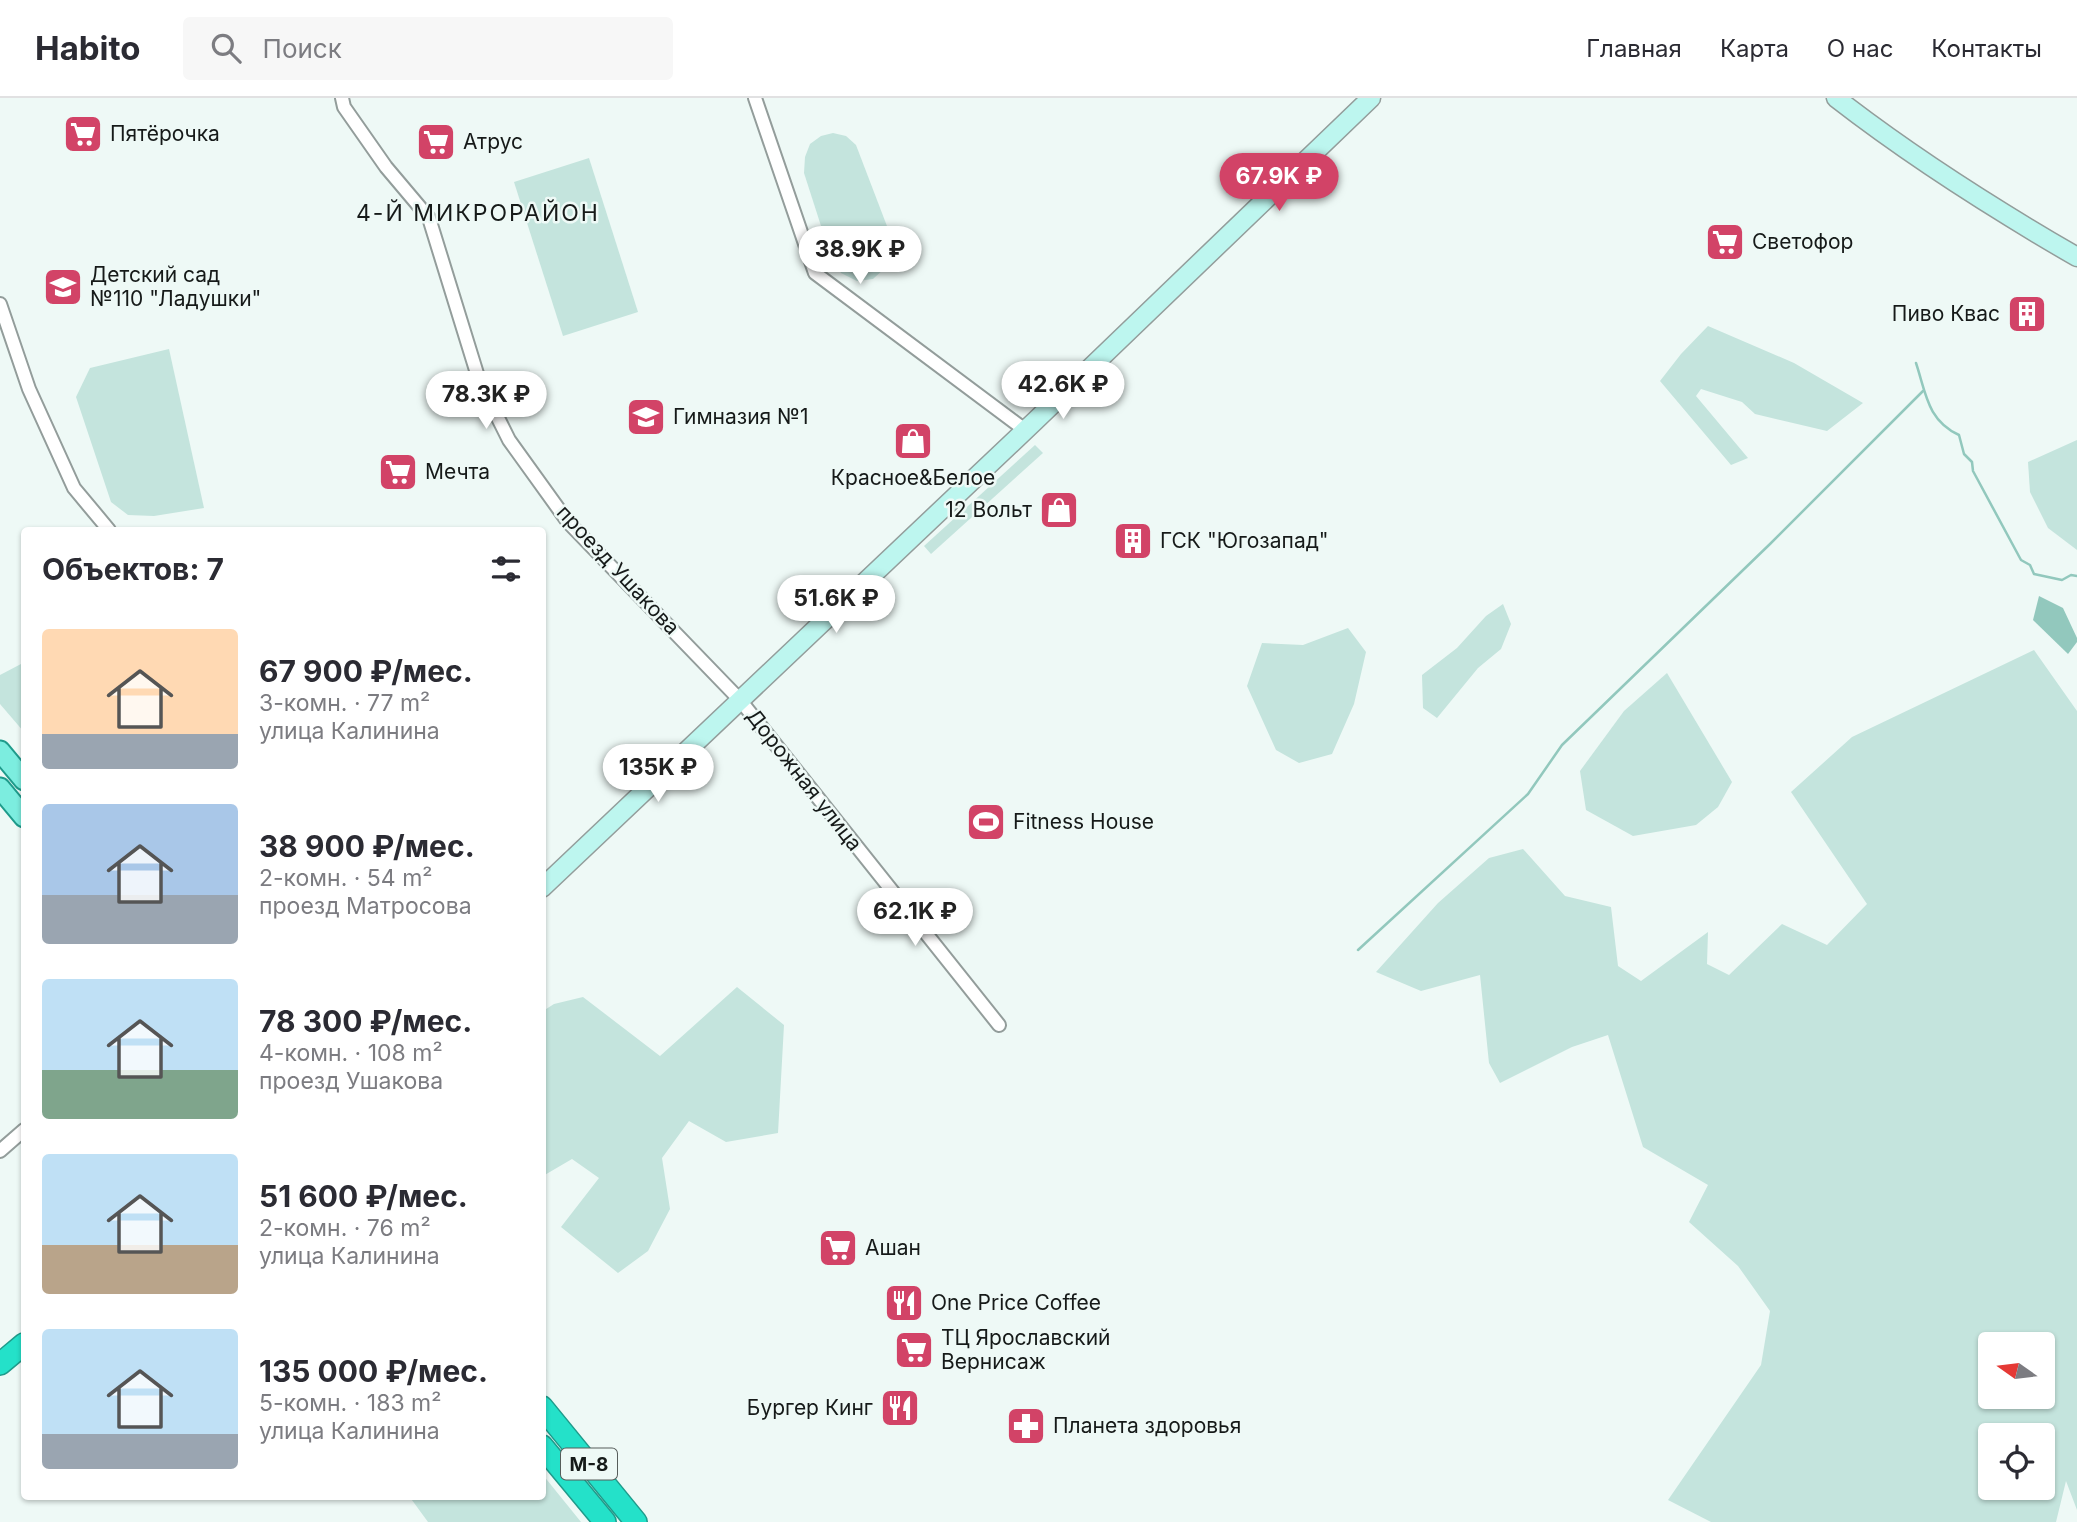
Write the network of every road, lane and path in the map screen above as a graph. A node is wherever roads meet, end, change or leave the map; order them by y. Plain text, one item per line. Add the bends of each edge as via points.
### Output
1 (342, 98) edge
2 (755, 98) edge
3 (1371, 98) edge
4 (1836, 98) edge
5 (2077, 257) edge
6 (0, 303) edge
7 (1025, 430) junction
8 (106, 527) edge
9 (740, 700) junction
10 (0, 751) edge
11 (21, 776) edge
12 (0, 788) edge
13 (21, 813) edge
14 (546, 884) edge
15 (999, 1025) dead end
16 (21, 1133) edge
17 (0, 1151) edge
18 (21, 1346) edge
19 (0, 1364) edge
20 (546, 1412) edge
21 (546, 1451) edge
22 (605, 1522) edge
23 (636, 1522) edge

1 - 9 street, проезд Ушакова via 386,167 429,218 479,380 509,440 568,523
2 - 7 street via 815,273
3 - 7 main road
4 - 5 main road via 1936,170
6 - 8 street via 29,390 74,488
7 - 9 main road
9 - 14 main road
9 - 15 street, Дорожная улица
10 - 11 main road
12 - 13 main road
16 - 17 street
18 - 19 highway
20 - 23 highway, М-8
21 - 22 highway, М-8

